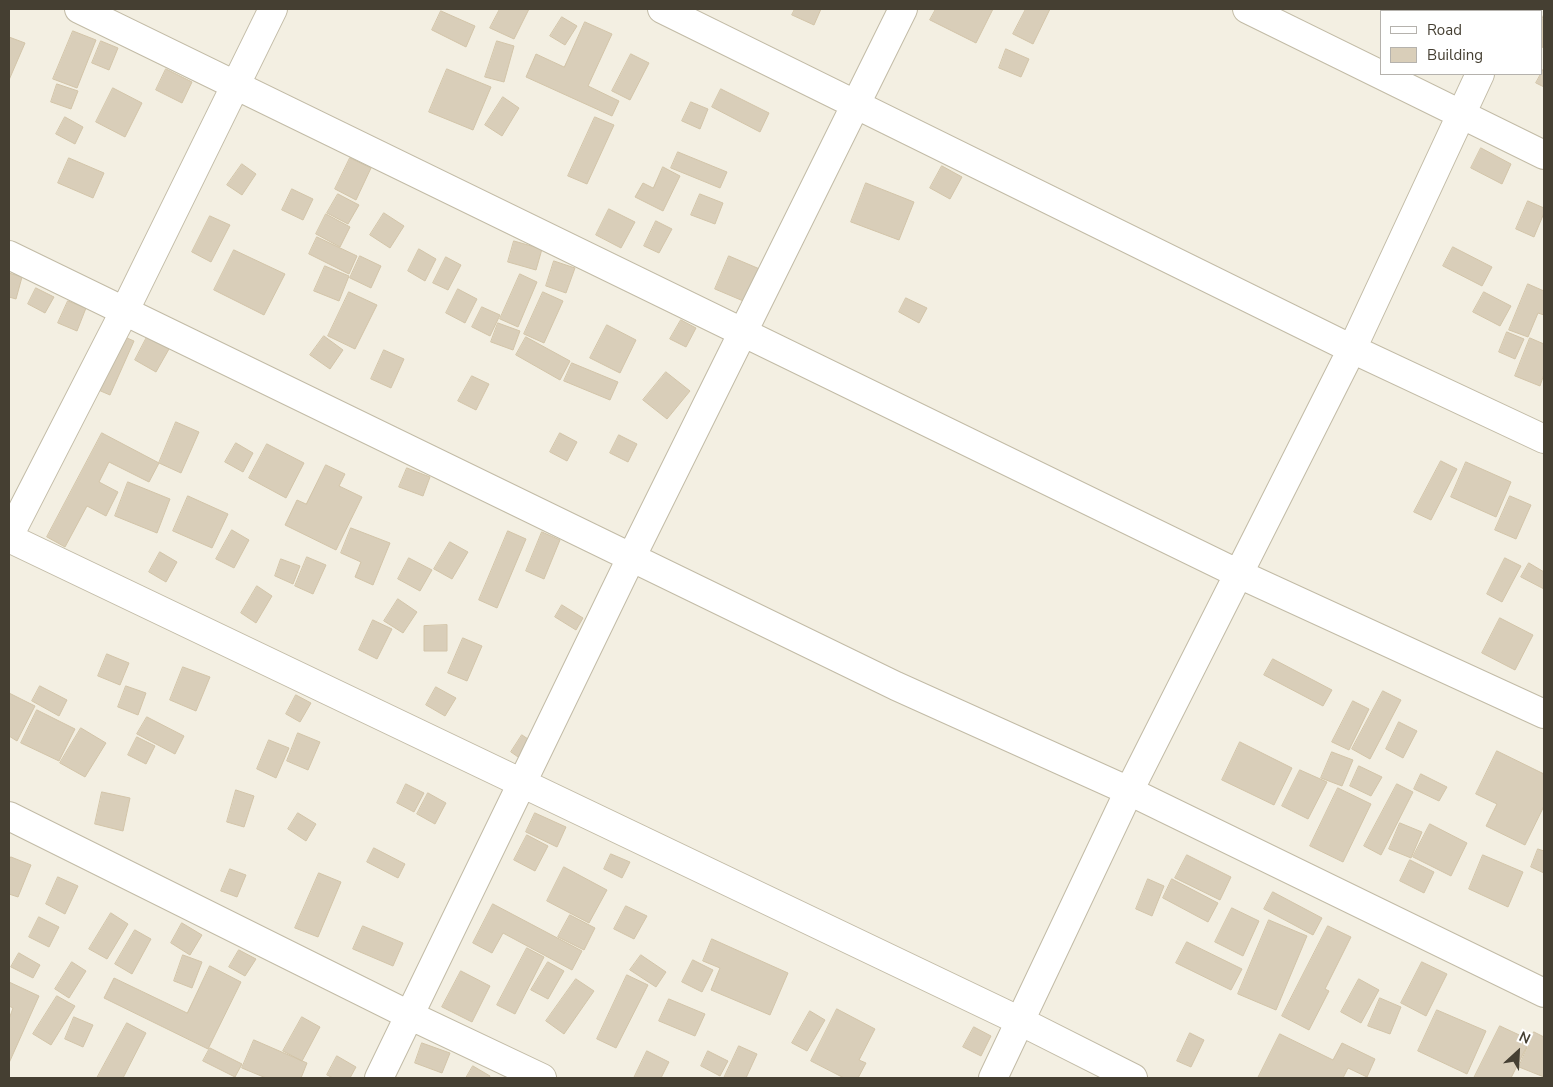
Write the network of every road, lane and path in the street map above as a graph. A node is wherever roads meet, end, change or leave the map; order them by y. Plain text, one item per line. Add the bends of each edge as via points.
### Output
1 (79, 9) edge
2 (273, 9) edge
3 (662, 9) edge
4 (904, 9) edge
5 (1247, 9) edge
6 (1380, 74) edge
7 (1382, 75) edge
8 (1480, 75) edge
9 (236, 86) junction
10 (858, 104) junction
11 (1461, 114) junction
12 (1544, 155) edge
13 (9, 255) edge
14 (124, 312) junction
15 (744, 332) junction
16 (1352, 349) junction
17 (1544, 439) edge
18 (9, 537) edge
19 (631, 558) junction
20 (1239, 574) junction
21 (1544, 714) edge
22 (522, 783) junction
23 (1129, 791) junction
24 (9, 816) edge
25 (1544, 993) edge
26 (409, 1015) junction
27 (1020, 1021) junction
28 (379, 1078) edge
29 (542, 1078) edge
30 (992, 1078) edge
31 (1133, 1078) edge

1 - 9 street
2 - 9 street
3 - 10 street
4 - 10 street
5 - 6 street
7 - 11 street
8 - 11 street
9 - 14 street
9 - 15 street
10 - 15 street
10 - 16 street
11 - 12 street
11 - 16 street
13 - 14 street
14 - 18 street
14 - 19 street
15 - 19 street
15 - 20 street
16 - 17 street
16 - 20 street
18 - 22 street
19 - 22 street
19 - 23 street via 896,686
20 - 21 street
20 - 23 street
22 - 26 street
22 - 27 street
23 - 25 street
23 - 27 street
24 - 26 street
26 - 28 street
26 - 29 street
27 - 30 street
27 - 31 street

